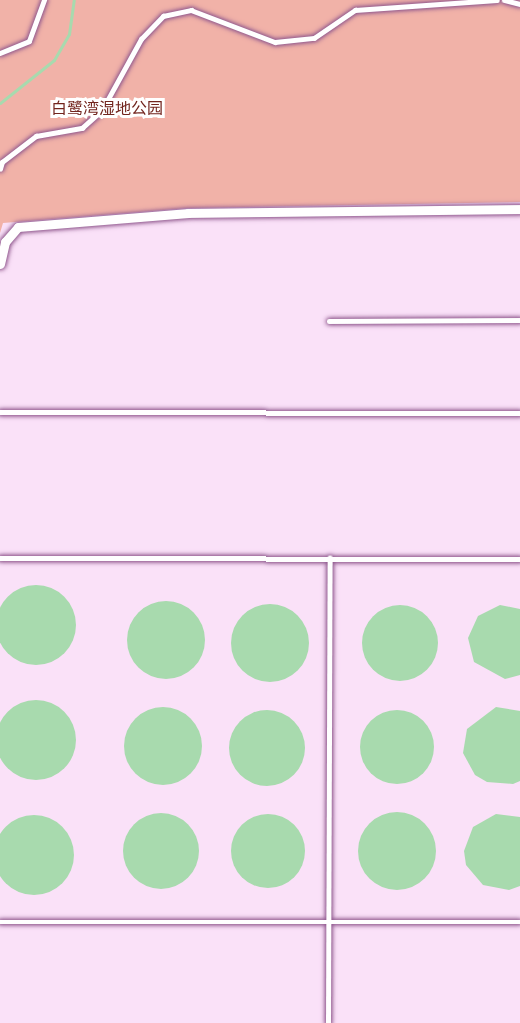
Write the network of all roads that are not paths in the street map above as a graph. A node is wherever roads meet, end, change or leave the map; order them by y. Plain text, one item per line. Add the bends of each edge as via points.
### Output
1 (44, 0) edge
2 (497, 0) edge
3 (504, 0) edge
4 (520, 4) edge
5 (0, 53) edge
6 (0, 170) edge
7 (520, 209) edge
8 (0, 264) edge
9 (520, 320) edge
10 (329, 321) dead end
11 (0, 412) edge
12 (520, 413) edge
13 (0, 558) edge
14 (330, 558) junction
15 (520, 559) edge
16 (0, 922) edge
17 (520, 922) edge
18 (329, 923) junction
19 (328, 1023) edge

1 - 5 lane via 29,41
2 - 6 lane via 355,10 314,38 275,42 191,10 162,15 141,39 102,110 82,128 36,136 2,162
3 - 4 lane
7 - 8 street via 189,213 18,227 5,242
9 - 10 lane
11 - 12 lane
13 - 14 lane
14 - 15 lane
14 - 18 lane
16 - 18 lane
17 - 18 lane
18 - 19 lane

